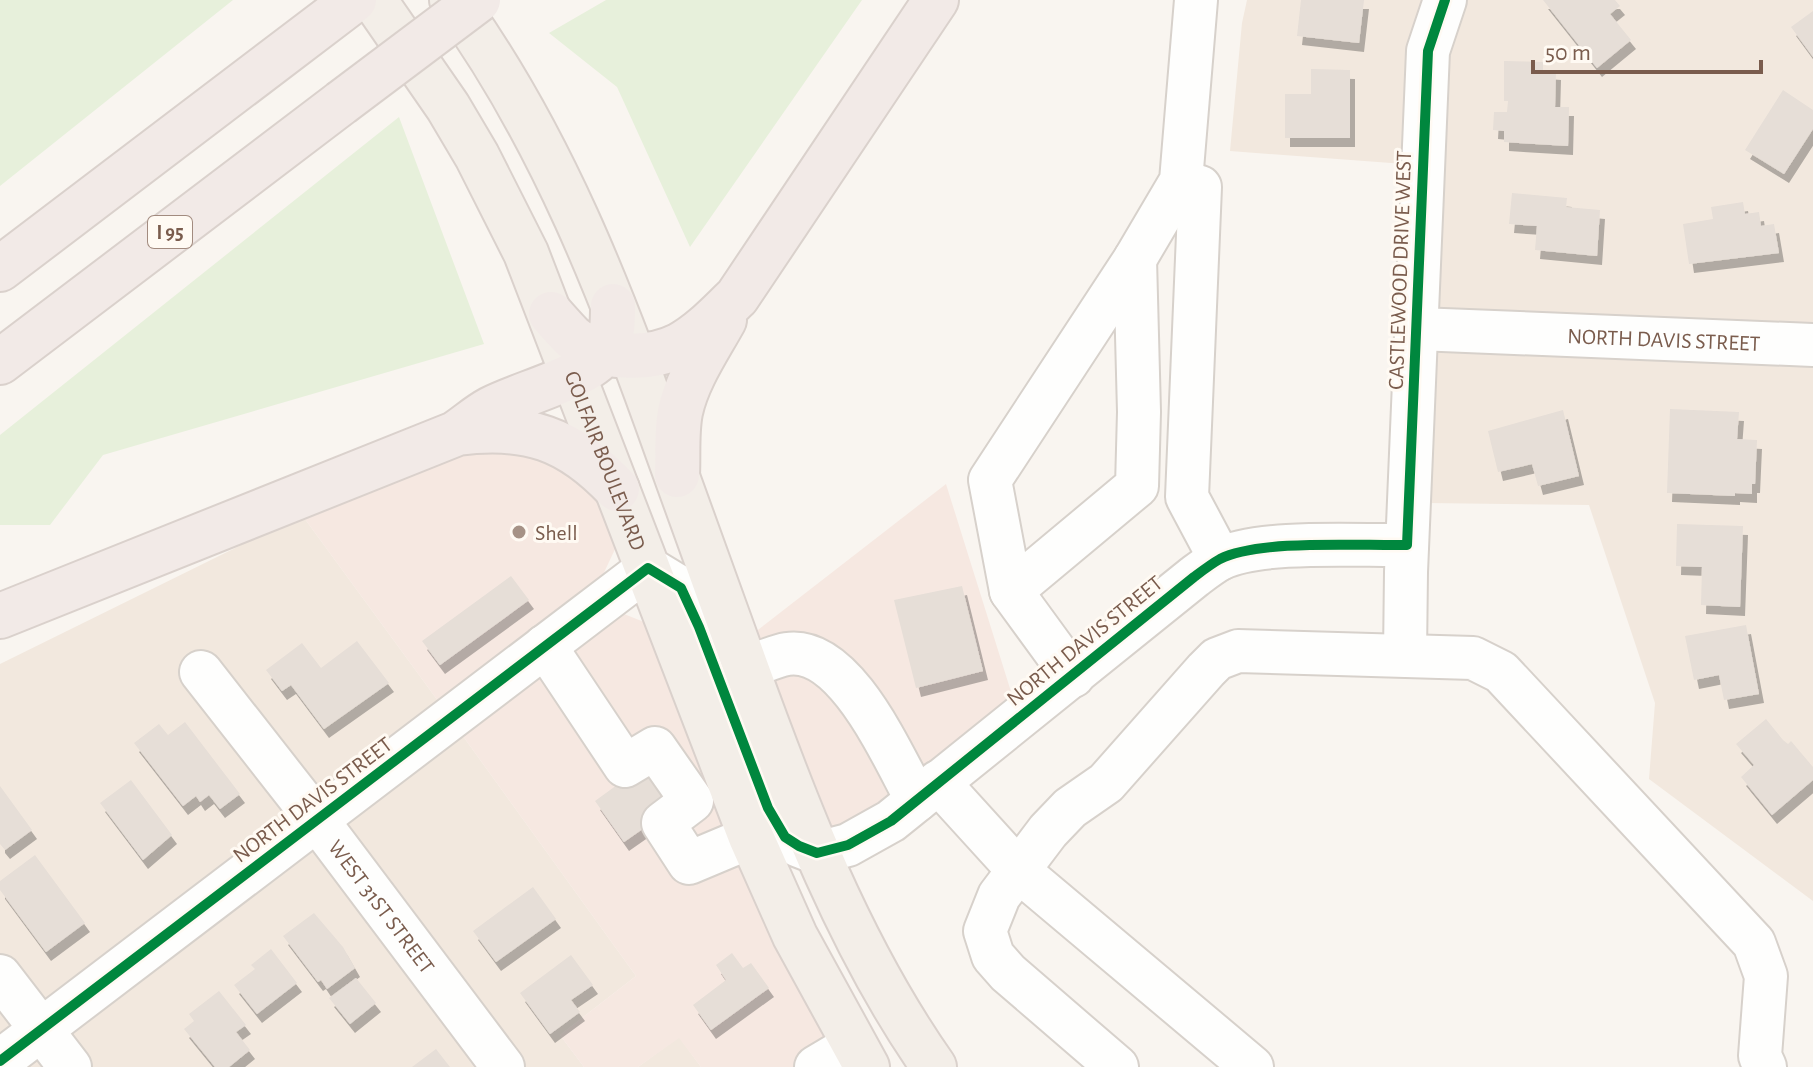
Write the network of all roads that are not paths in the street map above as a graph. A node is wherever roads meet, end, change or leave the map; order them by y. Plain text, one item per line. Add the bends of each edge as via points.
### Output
1 (354, 0) edge
2 (374, 0) edge
3 (452, 0) edge
4 (478, 0) edge
5 (936, 0) edge
6 (1196, 0) edge
7 (1445, 0) edge
8 (1181, 181) junction
9 (1135, 259) junction
10 (0, 269) edge
11 (737, 297) junction
12 (613, 306) joint
13 (551, 314) joint
14 (1418, 329) junction
15 (1813, 345) edge
16 (604, 361) junction
17 (0, 362) edge
18 (1139, 412) junction
19 (1190, 415) junction
20 (455, 434) junction
21 (677, 475) junction
22 (617, 489) junction
23 (1407, 545) junction
24 (1220, 559) junction
25 (648, 568) junction
26 (1011, 591) junction
27 (0, 616) edge
28 (545, 646) junction
29 (1405, 655) junction
30 (746, 668) junction
31 (201, 672) dead end
32 (1073, 676) junction
33 (928, 791) junction
34 (317, 820) junction
35 (751, 837) junction
36 (817, 853) junction
37 (1019, 871) junction
38 (0, 976) edge
39 (41, 1029) junction
40 (860, 1056) edge
41 (0, 1061) edge
42 (70, 1067) edge
43 (503, 1067) edge
44 (816, 1067) edge
45 (934, 1067) edge
46 (1117, 1067) edge
47 (1252, 1067) edge
48 (1765, 1067) edge

1 - 10 highway
2 - 13 main road via 477,156
3 - 12 main road via 533,129
4 - 17 highway, I 95, bridge
5 - 11 highway
6 - 8 street
7 - 14 street, CASTLEWOOD DRIVE WEST via 1428,51
8 - 9 street
8 - 19 street via 1200,187
9 - 18 street
9 - 26 street via 990,480
11 - 16 highway via 678,346
11 - 21 highway via 689,383 679,413
12 - 16 highway via 613,331
13 - 16 highway
14 - 15 street, NORTH DAVIS STREET
14 - 23 street, CASTLEWOOD DRIVE WEST
16 - 20 highway via 490,409
16 - 21 main road
16 - 22 main road, GOLFAIR BOULEVARD
18 - 19 street
18 - 26 street via 1137,486
19 - 24 street via 1187,497
20 - 22 highway via 492,429 551,439 594,465
20 - 27 highway
21 - 30 main road
22 - 25 main road, GOLFAIR BOULEVARD
23 - 24 street, NORTH DAVIS STREET via 1250,549
23 - 29 street, CASTLEWOOD DRIVE WEST
24 - 32 street, NORTH DAVIS STREET
25 - 28 street, NORTH DAVIS STREET
25 - 35 main road, GOLFAIR BOULEVARD
25 - 36 street via 681,588 768,808 785,837
26 - 32 street
28 - 34 street, NORTH DAVIS STREET
28 - 35 street via 625,766 655,748 692,801 663,823 689,863
29 - 37 street via 1238,651 1217,659 1106,783 1048,831
29 - 48 street via 1473,658 1501,672 1754,943 1766,976 1760,1056
30 - 33 street via 788,653 815,658 840,676
30 - 36 main road
31 - 34 street, WEST 31ST STREET
32 - 33 street, NORTH DAVIS STREET
33 - 36 street, NORTH DAVIS STREET via 891,821 848,845
33 - 37 street
34 - 39 street, NORTH DAVIS STREET
34 - 43 street, WEST 31ST STREET
35 - 40 main road, GOLFAIR BOULEVARD via 795,936
36 - 45 main road via 887,993
37 - 46 street via 999,896 985,931 993,956
37 - 47 street
38 - 39 street
39 - 41 street, NORTH DAVIS STREET
39 - 42 street
40 - 44 street

